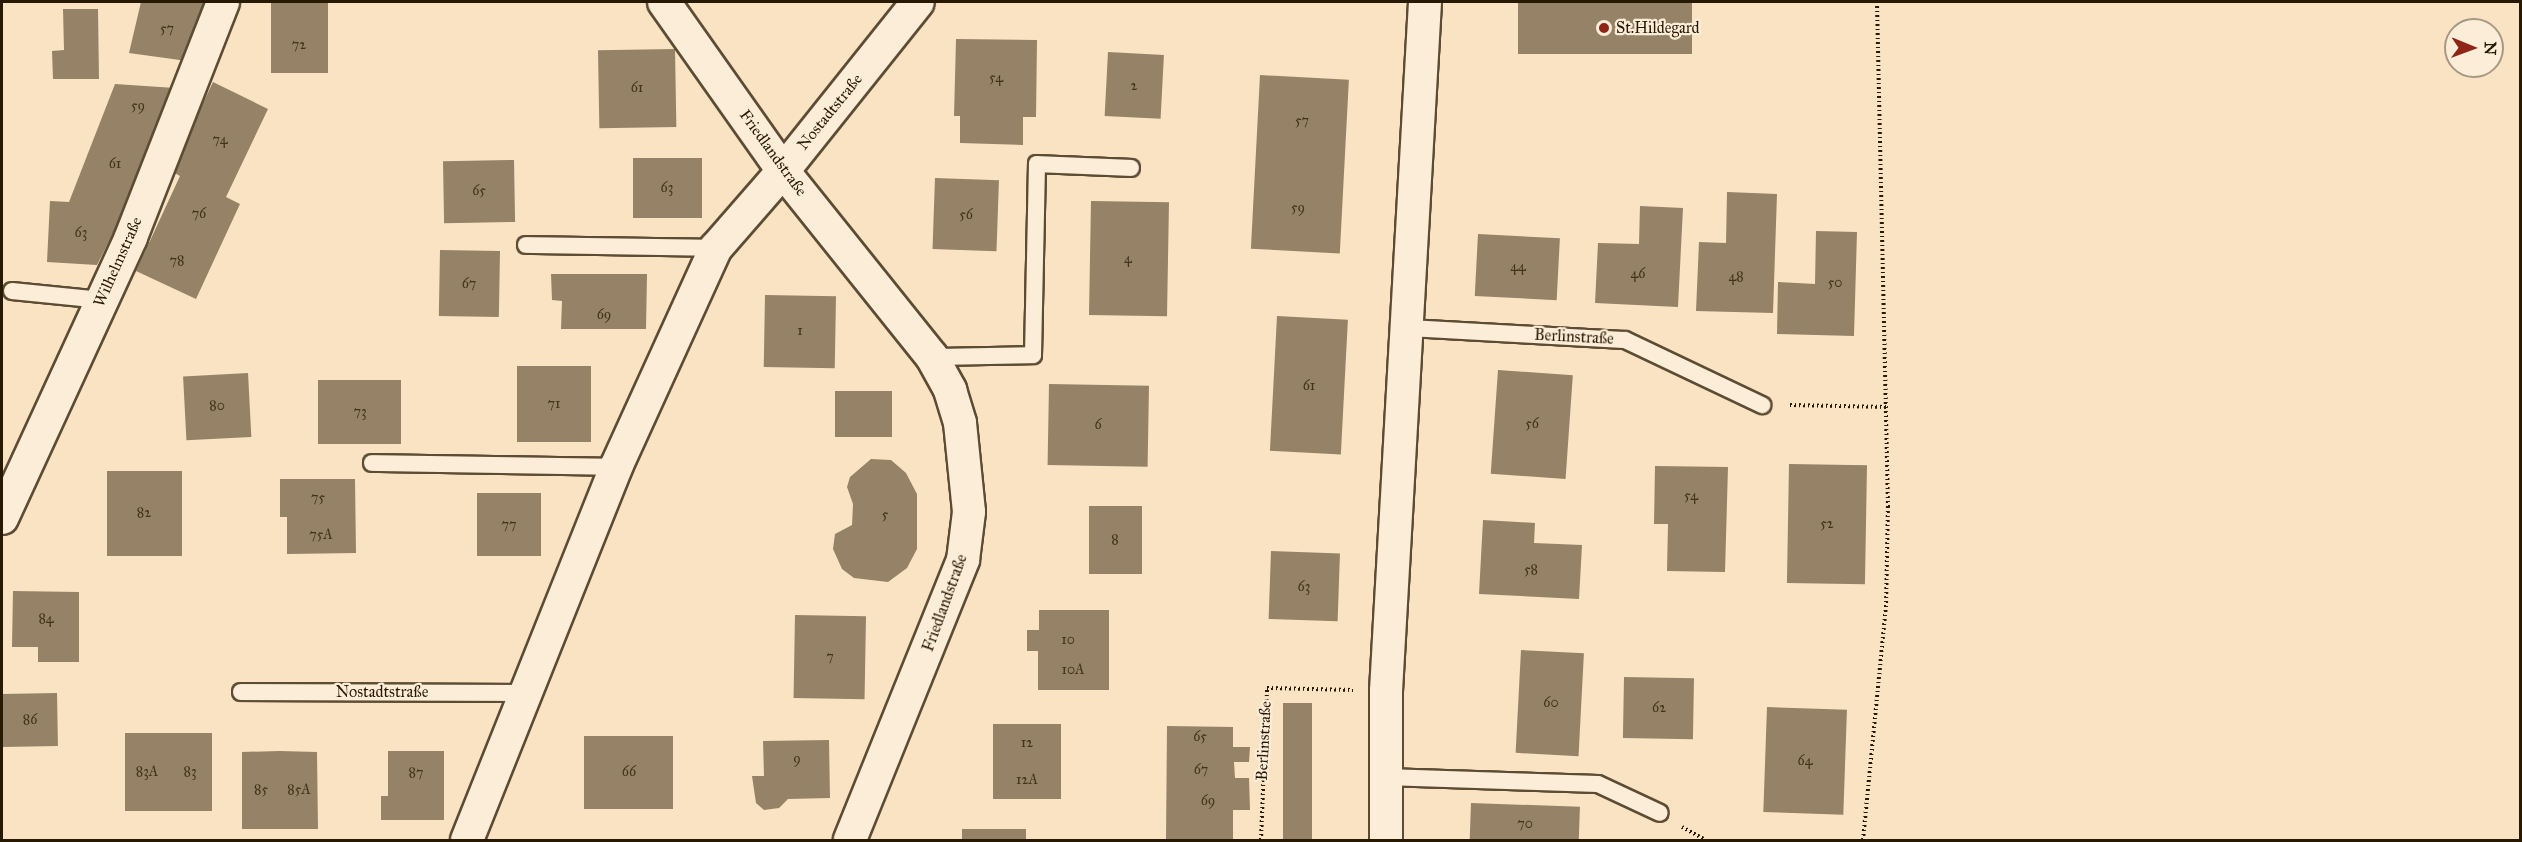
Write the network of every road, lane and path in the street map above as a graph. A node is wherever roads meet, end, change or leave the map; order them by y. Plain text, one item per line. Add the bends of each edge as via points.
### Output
1 (223, 2) edge
2 (664, 2) edge
3 (918, 2) edge
4 (1425, 2) edge
5 (1877, 2) edge
6 (1131, 168) dead end
7 (783, 171) junction
8 (526, 246) dead end
9 (716, 248) junction
10 (12, 291) dead end
11 (102, 300) junction
12 (1408, 328) junction
13 (932, 357) junction
14 (1762, 405) joint
15 (1888, 407) junction
16 (372, 463) dead end
17 (616, 467) junction
18 (2, 518) edge
19 (1386, 691) junction
20 (241, 692) dead end
21 (524, 693) junction
22 (1385, 777) junction
23 (1660, 813) dead end
24 (467, 840) edge
25 (850, 840) edge
26 (1261, 840) edge
27 (1386, 840) edge
28 (1863, 840) edge

1 - 11 street, Wilhelmstraße
2 - 7 street, Friedlandstraße
3 - 7 street, Nostadtstraße
4 - 12 street
5 - 15 path
6 - 13 lane via 1037,164 1033,355
7 - 9 street, Nostadtstraße
7 - 13 street, Friedlandstraße
8 - 9 lane
9 - 17 street, Nostadtstraße
10 - 11 lane
11 - 18 street, Wilhelmstraße
12 - 14 lane, Berlinstraße via 1625,340
12 - 19 street
13 - 25 street, Friedlandstraße via 950,390 967,468 969,512 963,560
14 - 15 path
15 - 28 path via 1886,607
16 - 17 lane
17 - 21 street, Nostadtstraße
19 - 22 street
19 - 26 path, Berlinstraße via 1267,688
20 - 21 lane, Nostadtstraße
21 - 24 street, Nostadtstraße
22 - 23 lane via 1598,784
22 - 27 street

